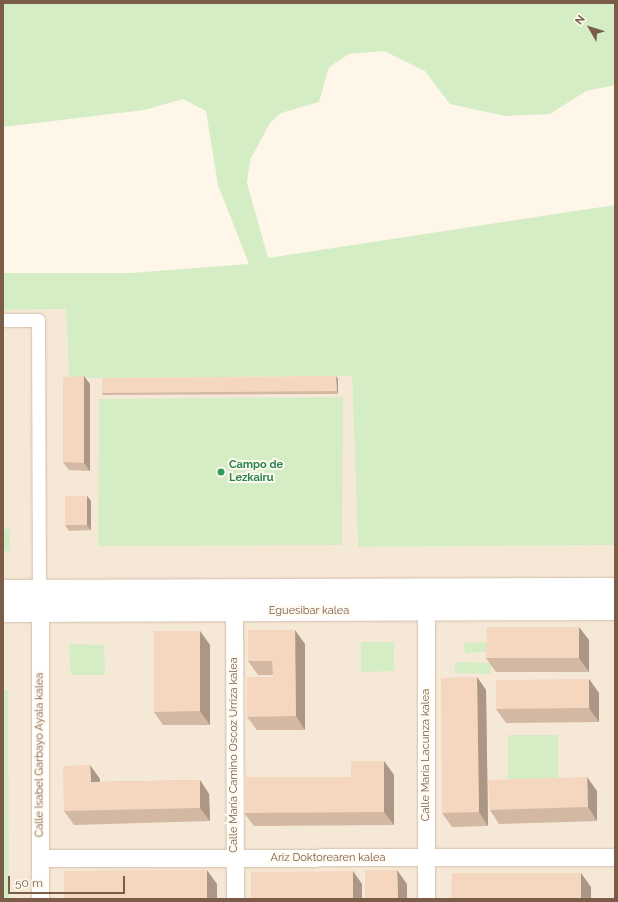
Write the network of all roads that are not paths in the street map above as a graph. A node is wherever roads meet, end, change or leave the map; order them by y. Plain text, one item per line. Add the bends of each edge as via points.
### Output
1 (3, 320) edge
2 (615, 589) edge
3 (3, 591) edge
4 (39, 600) junction
5 (615, 609) edge
6 (426, 610) junction
7 (3, 611) edge
8 (234, 612) junction
9 (234, 857) junction
10 (615, 857) edge
11 (40, 858) junction
12 (426, 858) junction
13 (40, 899) edge
14 (235, 899) edge
15 (426, 899) edge

1 - 4 street via 38,320
2 - 4 street, Eguesibar kalea
3 - 4 street, Eguesibar kalea
4 - 7 street, Eguesibar kalea
4 - 8 street, Eguesibar kalea
4 - 11 street, Calle Isabel Garbayo Ayala kalea
5 - 6 street, Eguesibar kalea
6 - 8 street, Eguesibar kalea
6 - 12 street, Calle María Lacunza kalea
8 - 9 street, Calle María Camino Oscoz Urriza kalea
9 - 11 street, Ariz Doktorearen kalea
9 - 12 street, Ariz Doktorearen kalea
9 - 14 street, Calle María Camino Oscoz Urriza kalea
10 - 12 street, Ariz Doktorearen kalea
11 - 13 street, Calle Isabel Garbayo Ayala kalea
12 - 15 street, Calle María Lacunza kalea

